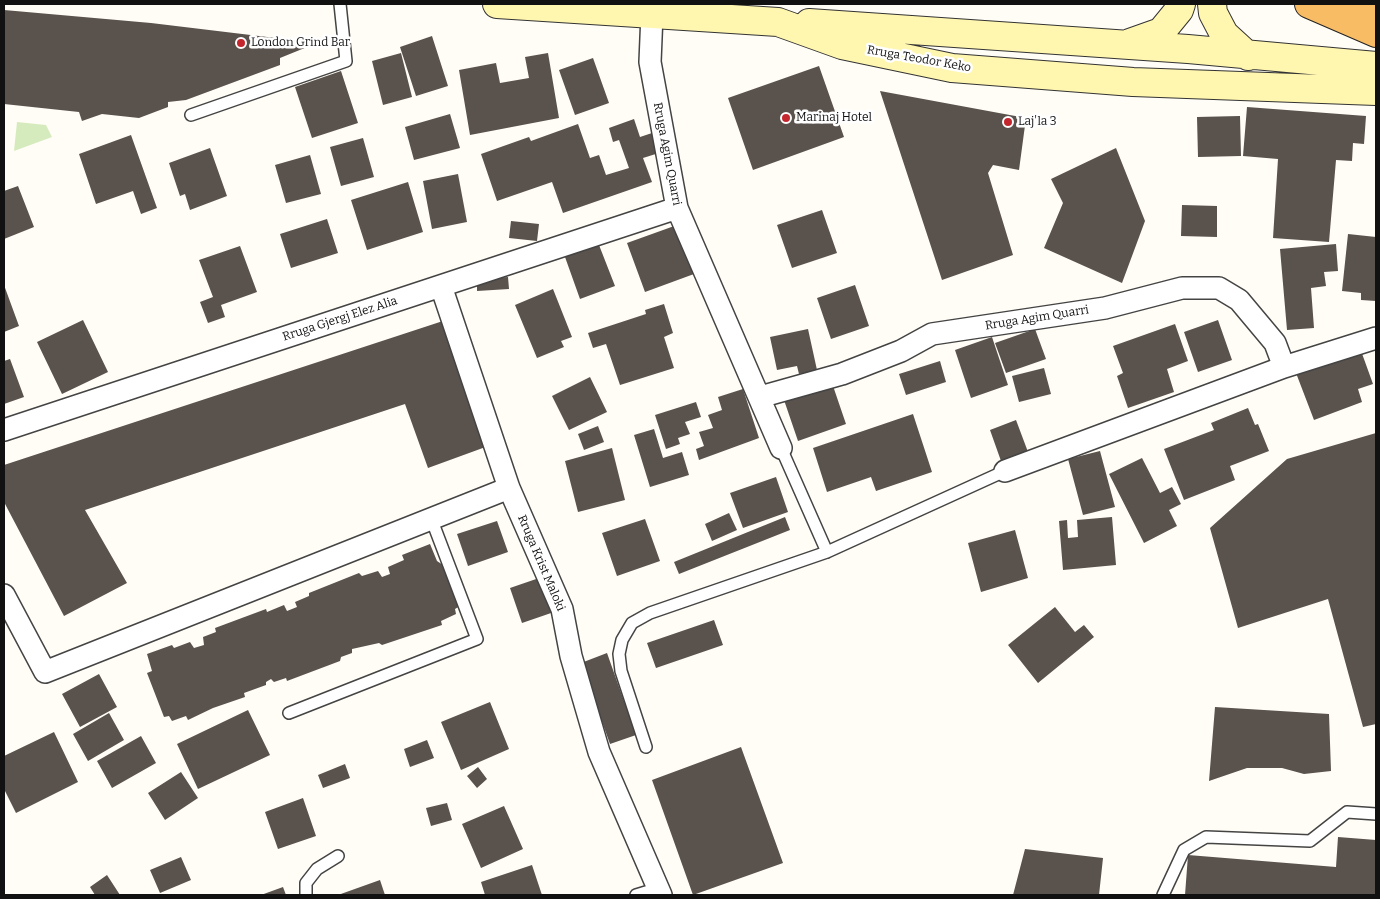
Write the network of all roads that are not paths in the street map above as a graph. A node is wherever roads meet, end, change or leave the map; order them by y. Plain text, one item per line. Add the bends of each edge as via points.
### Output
1 (340, 4) edge
2 (497, 4) edge
3 (1181, 4) edge
4 (1212, 4) edge
5 (1309, 4) edge
6 (1328, 4) edge
7 (1376, 8) edge
8 (652, 14) junction
9 (778, 22) junction
10 (1376, 33) edge
11 (1122, 45) junction
12 (1248, 56) junction
13 (1376, 66) edge
14 (1376, 91) edge
15 (191, 115) dead end
16 (677, 208) junction
17 (440, 286) junction
18 (1376, 338) edge
19 (1284, 367) junction
20 (760, 397) junction
21 (4, 430) edge
22 (780, 448) joint
23 (1005, 471) joint
24 (509, 488) junction
25 (431, 518) junction
26 (827, 552) junction
27 (4, 595) edge
28 (289, 713) dead end
29 (646, 747) dead end
30 (1376, 814) edge
31 (338, 856) dead end
32 (660, 891) edge
33 (306, 895) edge
34 (636, 895) edge
35 (1163, 895) edge

1 - 15 lane via 346,61
2 - 8 main road, Rruga Teodor Keko
3 - 11 main road via 1161,32
4 - 12 main road via 1224,34
5 - 10 highway
6 - 7 highway
8 - 9 main road, Rruga Teodor Keko
8 - 16 street, Rruga Agim Quarri via 650,62
9 - 11 main road
9 - 14 main road, Rruga Teodor Keko via 842,45 952,68 1133,82
11 - 12 main road
12 - 13 main road
16 - 17 street, Rruga Gjergj Elez Alia
16 - 20 street, Rruga Agim Quarri
17 - 21 street, Rruga Gjergj Elez Alia
17 - 24 street, Rruga Krist Maloki
18 - 19 street
19 - 20 street, Rruga Agim Quarri via 1275,343 1239,300 1219,288 1182,288 1104,308 932,334 901,351 842,374
19 - 23 street
20 - 22 street, Rruga Agim Quarri
22 - 26 lane
23 - 26 lane
24 - 25 street
24 - 32 street, Rruga Krist Maloki via 562,608 571,656 598,752
25 - 27 street via 45,672
25 - 28 lane via 477,639
26 - 29 lane via 650,613 632,624 622,640 620,671
30 - 35 lane via 1347,812 1310,841 1206,837 1184,850
31 - 33 lane via 317,869 306,883
32 - 34 lane

